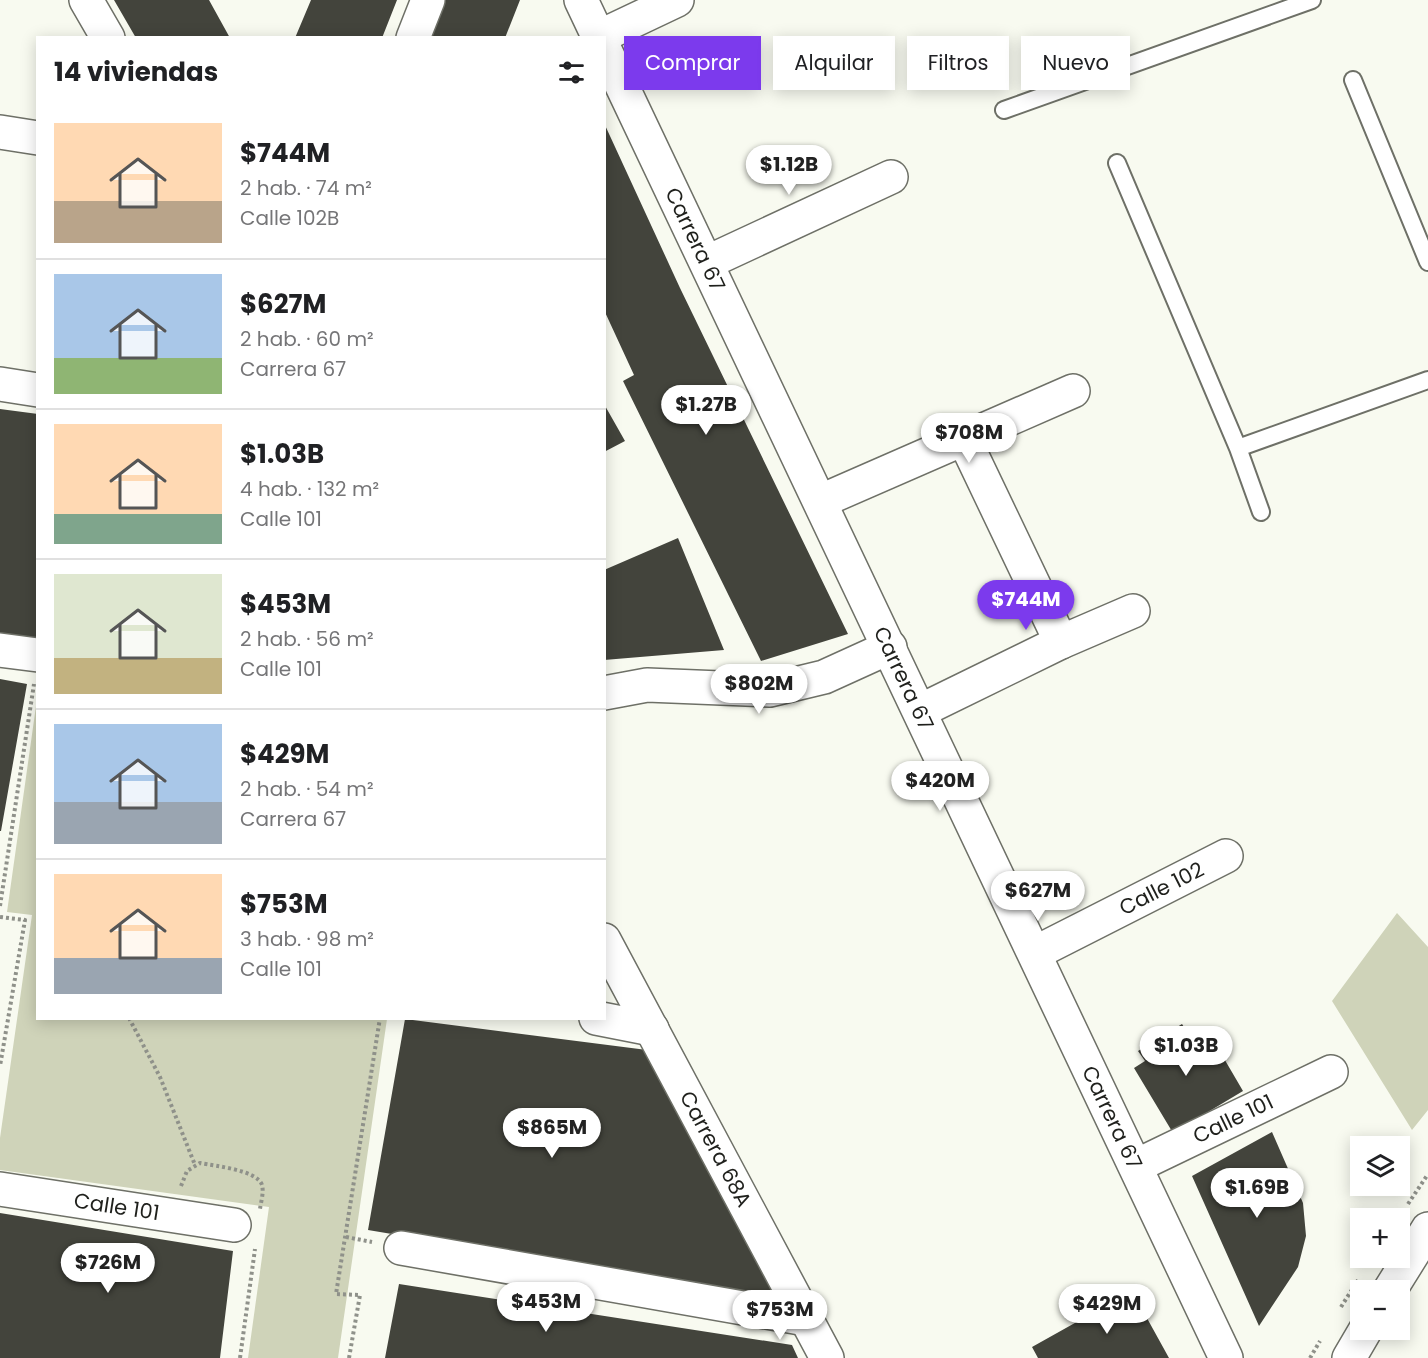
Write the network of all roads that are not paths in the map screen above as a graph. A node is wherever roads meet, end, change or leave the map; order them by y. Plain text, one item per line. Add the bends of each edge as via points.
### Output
1 (86, 0) edge
2 (428, 0) edge
3 (581, 0) edge
4 (677, 0) edge
5 (1312, 0) edge
6 (107, 36) edge
7 (414, 36) edge
8 (599, 36) edge
9 (606, 38) edge
10 (606, 51) edge
11 (1353, 80) dead end
12 (1004, 110) dead end
13 (0, 132) edge
14 (36, 138) edge
15 (1117, 163) dead end
16 (891, 177) dead end
17 (1426, 253) edge
18 (708, 262) junction
19 (1428, 380) edge
20 (0, 384) edge
21 (36, 390) edge
22 (1072, 391) dead end
23 (964, 439) junction
24 (1238, 448) junction
25 (821, 501) junction
26 (1261, 512) dead end
27 (1133, 611) dead end
28 (1060, 642) junction
29 (890, 647) junction
30 (0, 650) edge
31 (36, 665) edge
32 (606, 693) edge
33 (920, 711) junction
34 (1226, 856) dead end
35 (606, 944) edge
36 (1035, 953) junction
37 (606, 1020) edge
38 (652, 1029) junction
39 (1331, 1072) dead end
40 (1136, 1167) junction
41 (0, 1190) edge
42 (1416, 1220) edge
43 (234, 1225) road end
44 (402, 1248) dead end
45 (1394, 1280) edge
46 (806, 1318) junction
47 (1360, 1340) edge
48 (1226, 1352) edge
49 (827, 1358) edge
50 (1349, 1358) edge

1 - 6 street
2 - 7 street
3 - 8 street, Carrera 67
4 - 9 street
5 - 12 lane
10 - 18 street, Carrera 67
11 - 17 lane
13 - 14 street
15 - 24 lane
16 - 18 street
18 - 25 street, Carrera 67
19 - 24 lane
20 - 21 street
22 - 23 street
23 - 25 street
23 - 28 street
24 - 26 lane
25 - 29 street, Carrera 67
27 - 28 street
28 - 33 street
29 - 32 street via 824,677 770,690 646,685
29 - 33 street, Carrera 67
30 - 31 street
33 - 36 street, Carrera 67
34 - 36 street, Calle 102
35 - 38 street, Carrera 68A
36 - 40 street, Carrera 67
37 - 38 street
38 - 46 street, Carrera 68A
39 - 40 street, Calle 101
40 - 48 street, Carrera 67
41 - 43 street, Calle 101
42 - 45 street
44 - 46 street
46 - 49 street, Carrera 68A
47 - 50 street

